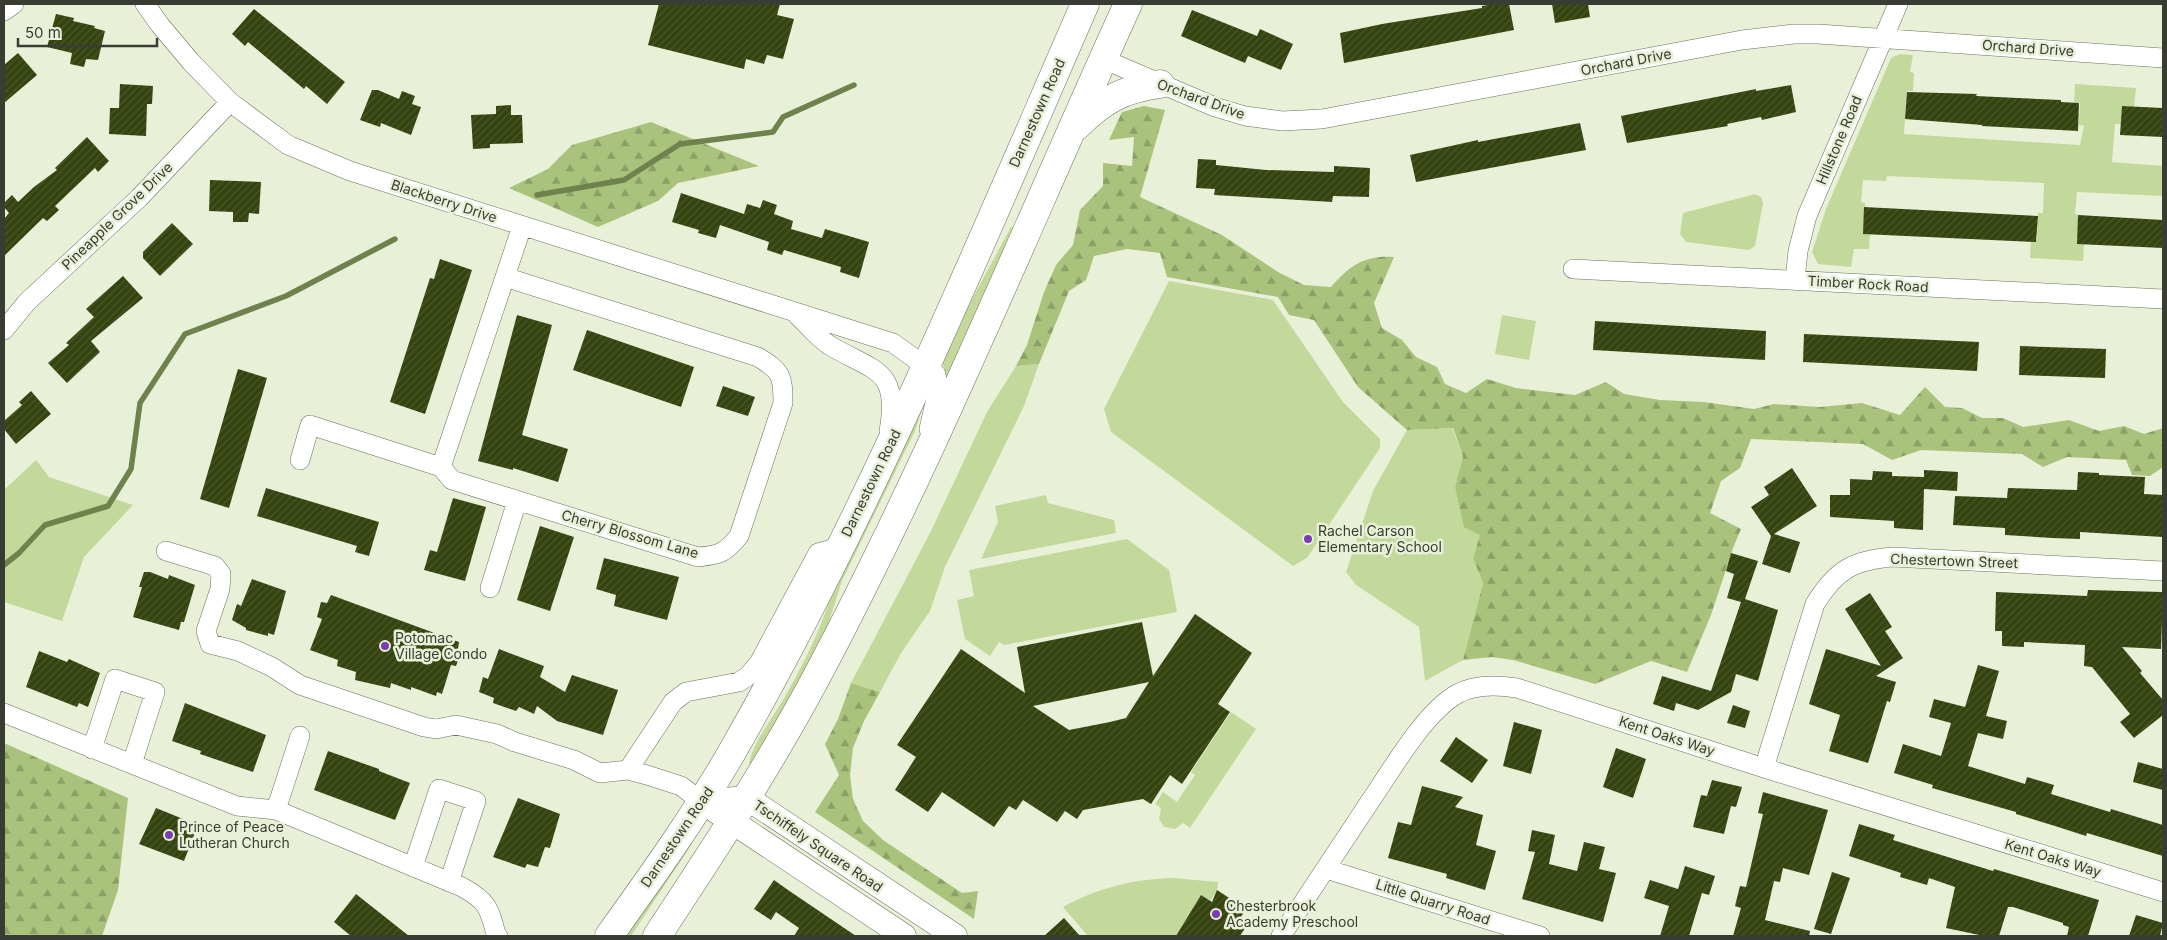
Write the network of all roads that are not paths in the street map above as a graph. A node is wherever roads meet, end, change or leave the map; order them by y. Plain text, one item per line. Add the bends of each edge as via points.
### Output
1 (14, 4) edge
2 (145, 4) edge
3 (1086, 4) edge
4 (1108, 4) edge
5 (1128, 4) edge
6 (1898, 4) edge
7 (4, 10) edge
8 (1883, 37) junction
9 (2163, 58) edge
10 (1103, 59) junction
11 (1160, 84) junction
12 (230, 102) junction
13 (1070, 132) junction
14 (522, 226) junction
15 (976, 253) junction
16 (1573, 269) dead end
17 (505, 277) junction
18 (1795, 280) junction
19 (2163, 299) edge
20 (795, 313) junction
21 (4, 330) edge
22 (926, 365) junction
23 (885, 455) junction
24 (300, 460) dead end
25 (441, 467) junction
26 (920, 467) junction
27 (517, 501) junction
28 (840, 547) junction
29 (166, 551) dead end
30 (2163, 571) edge
31 (490, 588) dead end
32 (4, 713) edge
33 (300, 736) dead end
34 (92, 749) junction
35 (132, 764) junction
36 (1764, 768) junction
37 (628, 770) junction
38 (747, 798) junction
39 (702, 802) junction
40 (276, 810) junction
41 (732, 822) junction
42 (413, 866) junction
43 (1326, 869) junction
44 (449, 882) junction
45 (2163, 892) edge
46 (498, 936) edge
47 (609, 936) edge
48 (657, 936) edge
49 (904, 936) edge
50 (955, 936) edge
51 (1281, 936) edge
52 (1540, 936) edge

1 - 7 street
2 - 12 street, Blackberry Drive via 191,62
3 - 15 main road, Darnestown Road
4 - 10 main road via 1101,31
5 - 10 main road
6 - 8 street, Hillstone Road
8 - 9 street, Orchard Drive
8 - 11 street, Orchard Drive via 1769,36 1308,120 1245,116
8 - 18 street, Hillstone Road via 1807,216
10 - 11 street, Orchard Drive
10 - 13 main road
10 - 15 main road via 1069,91 1008,221
11 - 13 main road via 1135,87 1115,96 1094,109
12 - 14 street, Blackberry Drive via 288,146 350,171
12 - 21 street, Pineapple Grove Drive via 139,198 28,302
13 - 26 main road
14 - 17 street
14 - 20 street, Blackberry Drive
15 - 22 main road, Darnestown Road
16 - 18 street, Timber Rock Road
17 - 25 street
17 - 27 street, Cherry Blossom Lane via 758,357 775,367 783,382 783,403 739,536 719,555 698,557
18 - 19 street, Timber Rock Road
20 - 22 street, Blackberry Drive via 893,343
20 - 23 street, Blackberry Drive via 827,344 875,370 888,382 893,407
22 - 23 main road, Darnestown Road
22 - 26 street, Blackberry Drive via 939,381
23 - 28 main road, Darnestown Road
24 - 25 street via 310,425
25 - 27 street, Cherry Blossom Lane via 452,480
26 - 38 main road via 816,677
27 - 31 street
28 - 37 street via 818,553 759,663 748,676 739,682 686,692 673,702
28 - 39 main road, Darnestown Road via 783,659
29 - 37 street via 215,566 221,574 220,588 206,631 210,644 238,651 300,684 424,728 456,726 497,734 574,760 600,773
30 - 36 street, Chestertown Street via 1893,557 1856,564 1827,585 1815,604
32 - 34 street
33 - 40 street
34 - 35 street
34 - 35 street via 115,678 155,692
35 - 40 street via 238,806
36 - 43 street, Kent Oaks Way via 1517,688 1481,686 1458,693 1428,721 1396,762
36 - 45 street, Kent Oaks Way
37 - 39 street via 680,786
38 - 39 street, Tschiffely Square Road
38 - 41 main road
38 - 50 street, Tschiffely Square Road
39 - 41 street, Tschiffely Square Road
39 - 47 main road, Darnestown Road
40 - 42 street
41 - 48 main road
41 - 49 street, Tschiffely Square Road
42 - 44 street
42 - 44 street via 439,789 476,801
43 - 51 street, Kent Oaks Way
43 - 52 street, Little Quarry Road
44 - 46 street via 480,897 491,914

